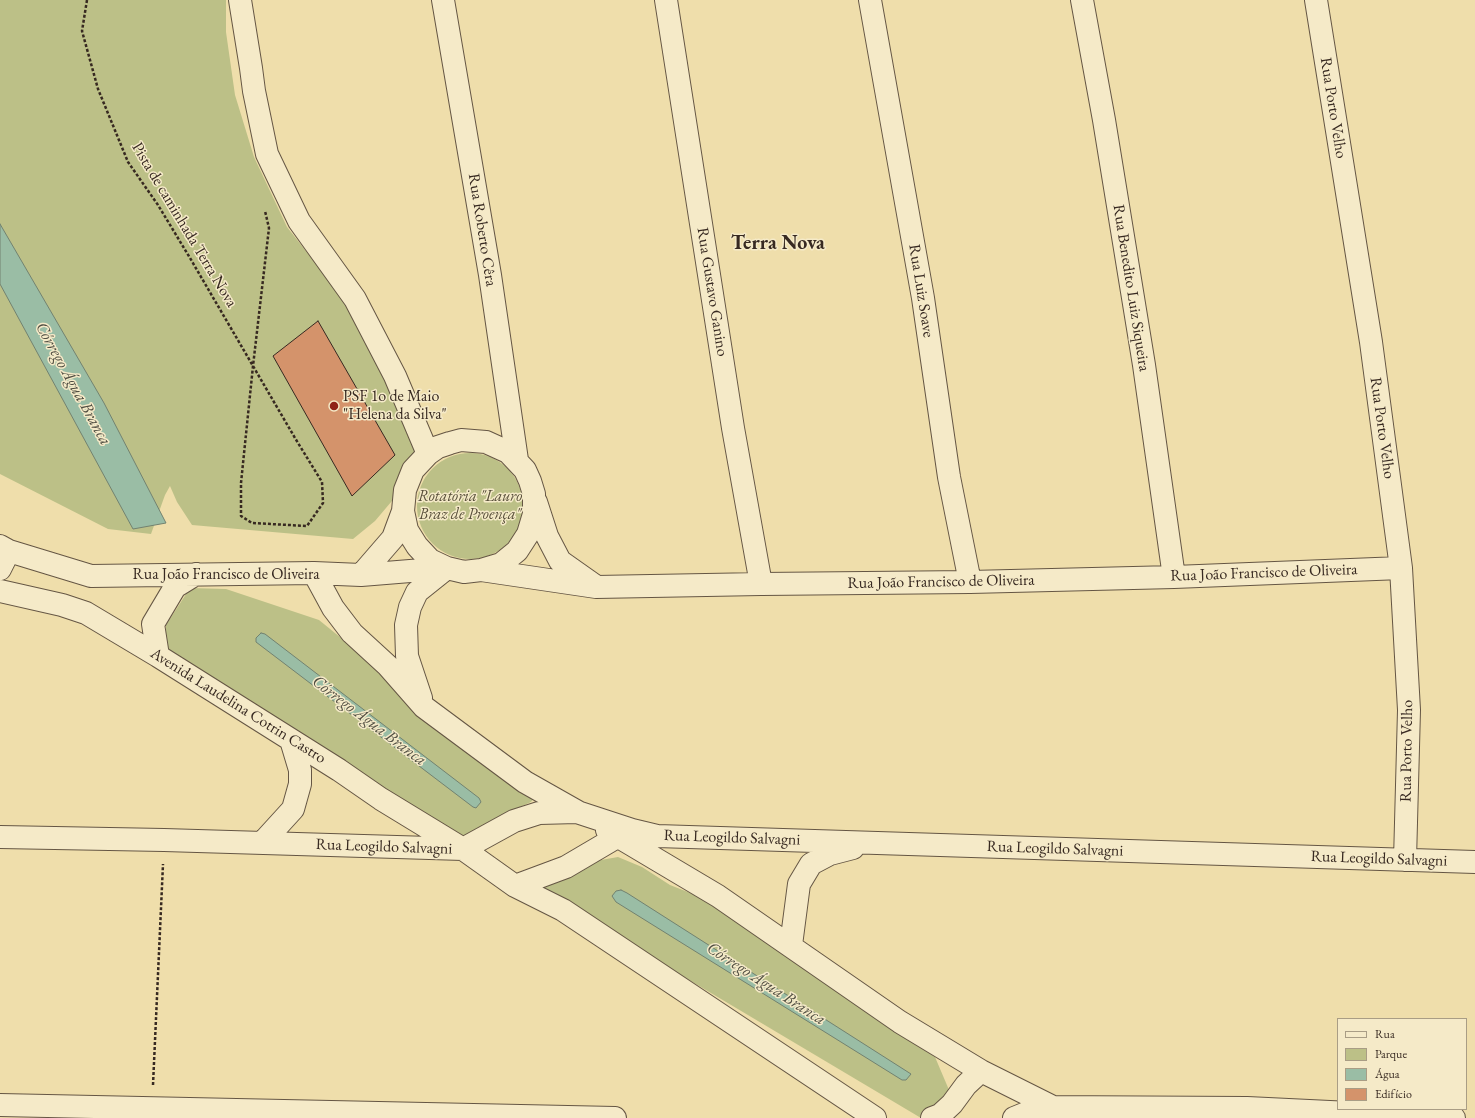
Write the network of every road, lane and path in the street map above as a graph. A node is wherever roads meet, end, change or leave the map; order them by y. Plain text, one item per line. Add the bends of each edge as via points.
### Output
1 (87, 0) edge
2 (240, 0) edge
3 (443, 0) edge
4 (666, 0) edge
5 (870, 0) edge
6 (1082, 0) edge
7 (1316, 0) edge
8 (264, 207) dead end
9 (253, 366) junction
10 (428, 454) junction
11 (517, 460) junction
12 (534, 494) junction
13 (403, 511) junction
14 (3, 555) edge
15 (447, 568) junction
16 (1401, 568) junction
17 (481, 570) junction
18 (314, 573) junction
19 (196, 574) junction
20 (361, 575) junction
21 (1174, 577) junction
22 (970, 582) junction
23 (761, 584) junction
24 (596, 587) junction
25 (0, 591) edge
26 (158, 656) junction
27 (424, 707) junction
28 (291, 740) junction
29 (577, 812) junction
30 (0, 837) edge
31 (617, 837) junction
32 (164, 840) junction
33 (262, 843) junction
34 (869, 843) junction
35 (463, 849) junction
36 (1405, 860) junction
37 (1475, 862) edge
38 (515, 886) junction
39 (791, 945) junction
40 (981, 1070) junction
41 (0, 1105) edge
42 (153, 1107) junction
43 (1063, 1113) edge
44 (1242, 1113) edge
45 (615, 1118) edge
46 (875, 1118) edge
47 (932, 1118) edge
48 (1014, 1118) edge
49 (1454, 1118) edge

1 - 9 path, Pista de caminhada Terra Nova via 82,31 98,89 128,162 186,251
2 - 10 street via 267,154 299,221 355,299 395,376
3 - 11 street, Rua Roberto Cêra via 490,275
4 - 23 street, Rua Gustavo Ganino via 733,428
5 - 22 street, Rua Luiz Soave via 923,298 949,476
6 - 21 street, Rua Benedito Luiz Siqueira via 1142,358
7 - 16 street, Rua Porto Velho via 1371,342
8 - 9 path, Pista de caminhada Terra Nova via 269,228
9 - 9 path, Pista de caminhada Terra Nova via 322,482 323,503 307,526 252,523 241,516 240,483
10 - 11 street via 450,442 474,440 497,446
10 - 13 street via 413,470 405,490
11 - 12 street via 525,470
12 - 17 street via 534,514 528,534 517,551 501,564
12 - 24 street via 547,536 560,561
13 - 15 street via 407,530 417,546 430,560
13 - 20 street via 392,538
14 - 19 street, Rua João Francisco de Oliveira via 91,576
15 - 17 street via 464,572
15 - 20 street, Rua João Francisco de Oliveira
15 - 27 street via 417,592 406,625 408,656
16 - 21 street, Rua João Francisco de Oliveira
16 - 36 street, Rua Porto Velho via 1409,710
17 - 24 street, Rua João Francisco de Oliveira
18 - 19 street, Rua João Francisco de Oliveira
18 - 20 street, Rua João Francisco de Oliveira
18 - 27 street via 352,634 388,666
19 - 26 street via 175,587 152,624
21 - 22 street, Rua João Francisco de Oliveira
22 - 23 street, Rua João Francisco de Oliveira
23 - 24 street, Rua João Francisco de Oliveira
25 - 26 street, Avenida Laudelina Cotrin Castro via 86,613
26 - 28 street, Avenida Laudelina Cotrin Castro
27 - 29 street via 525,782
28 - 33 street via 300,770 300,784 293,809
28 - 35 street, Avenida Laudelina Cotrin Castro
29 - 31 street
29 - 34 street, Rua Leogildo Salvagni via 657,836
29 - 35 street, Rua Leogildo Salvagni via 539,813 514,821
30 - 32 street, Rua Leogildo Salvagni
31 - 38 street via 566,867
31 - 39 street via 718,896
32 - 33 street, Rua Leogildo Salvagni
32 - 42 path
33 - 35 street, Rua Leogildo Salvagni
34 - 36 street, Rua Leogildo Salvagni
34 - 39 street via 830,854 811,864 799,884
35 - 38 street, Avenida Laudelina Cotrin Castro
36 - 37 street, Rua Leogildo Salvagni
38 - 46 street, Avenida Laudelina Cotrin Castro via 563,910
39 - 40 street via 900,1022
40 - 43 street
40 - 47 street via 952,1104 940,1115
41 - 42 street
42 - 45 street
43 - 44 street
43 - 48 street via 1041,1107
44 - 49 street

